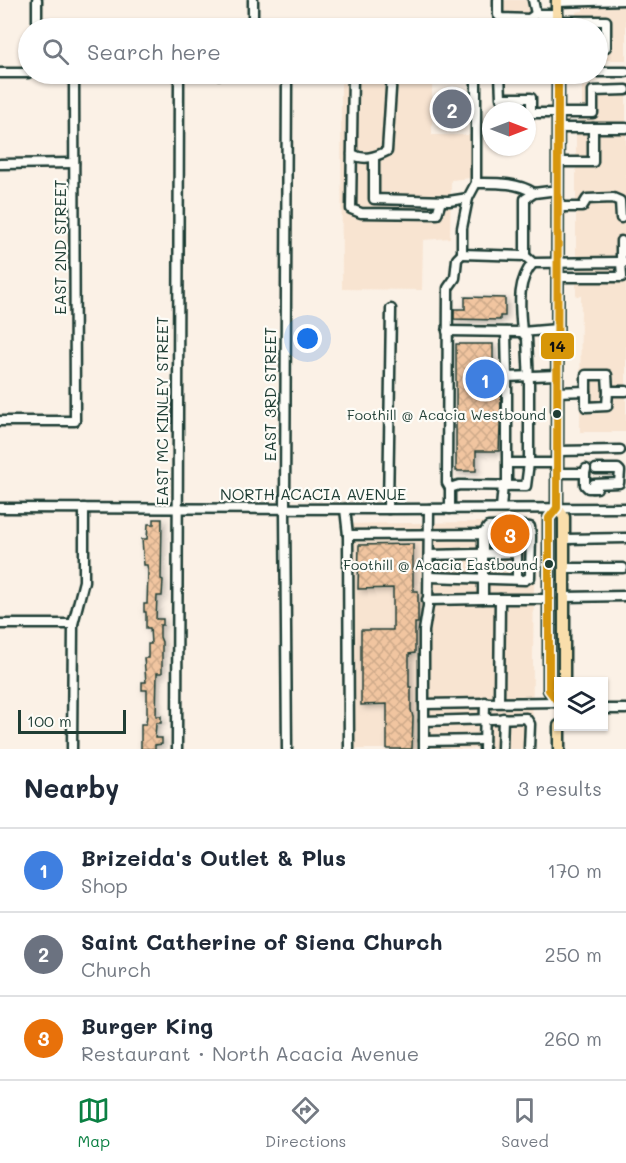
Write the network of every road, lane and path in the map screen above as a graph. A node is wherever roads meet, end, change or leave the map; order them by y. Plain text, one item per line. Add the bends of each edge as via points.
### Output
1 (37, 0) edge
2 (253, 0) edge
3 (498, 0) edge
4 (533, 0) edge
5 (626, 0) edge
6 (557, 1) edge
7 (536, 14) junction
8 (37, 18) edge
9 (253, 18) edge
10 (501, 18) edge
11 (530, 18) edge
12 (548, 18) edge
13 (557, 18) edge
14 (608, 72) edge
15 (626, 72) edge
16 (0, 73) edge
17 (18, 73) edge
18 (74, 84) edge
19 (179, 84) edge
20 (287, 84) edge
21 (354, 84) edge
22 (391, 84) edge
23 (476, 84) edge
24 (501, 84) edge
25 (558, 84) edge
26 (626, 90) edge
27 (558, 112) junction
28 (558, 128) junction
29 (592, 128) junction
30 (626, 128) edge
31 (352, 153) junction
32 (374, 158) junction
33 (558, 162) junction
34 (74, 163) junction
35 (0, 164) edge
36 (476, 183) junction
37 (558, 190) junction
38 (534, 193) junction
39 (468, 198) junction
40 (441, 201) junction
41 (558, 207) junction
42 (621, 218) dead end
43 (621, 241) dead end
44 (462, 254) junction
45 (525, 256) junction
46 (624, 262) edge
47 (533, 263) junction
48 (557, 264) junction
49 (557, 277) junction
50 (391, 309) dead end
51 (557, 329) junction
52 (447, 331) junction
53 (506, 332) junction
54 (522, 332) junction
55 (557, 375) junction
56 (507, 377) junction
57 (528, 377) junction
58 (586, 391) junction
59 (608, 391) junction
60 (626, 391) edge
61 (557, 392) junction
62 (0, 421) edge
63 (620, 450) dead end
64 (557, 451) junction
65 (508, 463) junction
66 (529, 463) junction
67 (557, 468) junction
68 (590, 470) junction
69 (505, 486) junction
70 (624, 486) edge
71 (450, 488) junction
72 (593, 488) junction
73 (0, 508) edge
74 (84, 508) junction
75 (501, 508) junction
76 (557, 508) junction
77 (626, 508) edge
78 (429, 509) junction
79 (450, 509) junction
80 (177, 510) junction
81 (285, 510) junction
82 (345, 510) junction
83 (388, 510) junction
84 (429, 534) junction
85 (483, 534) junction
86 (348, 536) junction
87 (626, 538) edge
88 (565, 539) junction
89 (483, 554) junction
90 (429, 555) junction
91 (564, 568) junction
92 (623, 568) dead end
93 (429, 577) junction
94 (483, 578) junction
95 (517, 578) junction
96 (626, 596) edge
97 (564, 597) junction
98 (483, 599) junction
99 (500, 599) junction
100 (550, 599) junction
101 (428, 600) junction
102 (0, 624) edge
103 (73, 624) junction
104 (564, 677) edge
105 (554, 697) edge
106 (485, 702) junction
107 (499, 702) junction
108 (554, 702) edge
109 (424, 704) junction
110 (608, 709) edge
111 (626, 709) edge
112 (503, 718) junction
113 (484, 719) junction
114 (424, 721) junction
115 (559, 731) edge
116 (424, 745) edge
117 (484, 745) edge
118 (72, 749) edge
119 (177, 749) edge
120 (287, 749) edge
121 (349, 749) edge
122 (502, 749) edge
123 (529, 749) edge
124 (559, 749) edge

1 - 8 street
2 - 9 street
3 - 10 street
4 - 7 street
5 - 6 street
6 - 13 main road
7 - 11 street
7 - 12 street
14 - 15 street
16 - 17 street
18 - 34 street, EAST 2ND STREET
19 - 80 street, EAST MC KINLEY STREET
20 - 81 street, EAST 3RD STREET
21 - 31 street
22 - 32 street via 387,151
23 - 36 street
24 - 27 street via 501,98 531,98 531,113
25 - 27 main road
26 - 27 street via 593,91 593,113
27 - 28 main road
28 - 29 street
28 - 33 main road
29 - 30 street
29 - 33 street via 592,162
31 - 32 street via 358,158
31 - 40 street via 351,209 361,213 437,214
32 - 40 street via 374,199
33 - 37 main road
34 - 35 street
34 - 62 street, EAST 2ND STREET via 75,421
36 - 38 street via 503,183
36 - 39 street
37 - 38 street
37 - 41 main road
38 - 45 street via 525,199
39 - 40 street
39 - 44 street
41 - 42 street via 582,207 587,199 613,198 620,201
41 - 48 main road
43 - 46 street
44 - 45 street
44 - 52 street via 448,288
45 - 47 street
46 - 48 street
46 - 49 street via 622,277
47 - 48 street
47 - 54 street via 521,285
48 - 49 main road
49 - 51 main road
50 - 83 street
51 - 54 street
51 - 55 main road
52 - 53 street
52 - 71 street
53 - 54 street
53 - 56 street
54 - 57 street via 527,338
55 - 57 street
55 - 61 main road
56 - 57 street
56 - 65 street
57 - 66 street
58 - 59 street via 586,407 608,406
58 - 59 street via 586,375 607,375
58 - 61 street
59 - 60 street
61 - 64 main road
63 - 64 street
64 - 67 main road
65 - 66 street
65 - 69 street
66 - 67 street
66 - 69 street via 526,486
67 - 68 street
67 - 76 main road
68 - 72 street via 585,484
68 - 72 street via 620,471 620,483 594,484
69 - 71 street
69 - 75 street
70 - 72 street
71 - 79 street
73 - 74 street, NORTH ACACIA AVENUE
74 - 80 street, NORTH ACACIA AVENUE
74 - 103 street via 84,581
75 - 76 street, NORTH ACACIA AVENUE
75 - 79 street, NORTH ACACIA AVENUE
76 - 77 street, NORTH ACACIA AVENUE
76 - 88 main road via 564,517
76 - 100 main road via 549,518
78 - 79 street, NORTH ACACIA AVENUE
78 - 83 street, NORTH ACACIA AVENUE
78 - 84 street
80 - 81 street, NORTH ACACIA AVENUE
80 - 119 street, EAST MC KINLEY STREET
81 - 82 street, NORTH ACACIA AVENUE
81 - 120 street, EAST 3RD STREET
82 - 83 street, NORTH ACACIA AVENUE
82 - 86 street
84 - 85 street
84 - 86 street
84 - 90 street
85 - 89 street
85 - 95 street via 488,527 530,527 530,576 525,580
86 - 121 street
87 - 88 street
88 - 91 main road
89 - 90 street
89 - 94 street
89 - 95 street via 517,553
90 - 93 street
91 - 92 street
91 - 97 main road
93 - 94 street
93 - 101 street
94 - 95 street
94 - 98 street
96 - 97 street
97 - 104 main road
98 - 99 street
98 - 101 street
99 - 100 street
99 - 107 street
100 - 105 main road via 549,690
101 - 109 street
102 - 103 street
103 - 118 street
106 - 107 street
106 - 109 street
106 - 113 street
107 - 108 street
109 - 114 street
110 - 111 street
112 - 113 street
112 - 122 street
112 - 123 street via 526,718 530,724
113 - 114 street
113 - 117 street
114 - 116 street
115 - 124 main road
116 - 117 street

